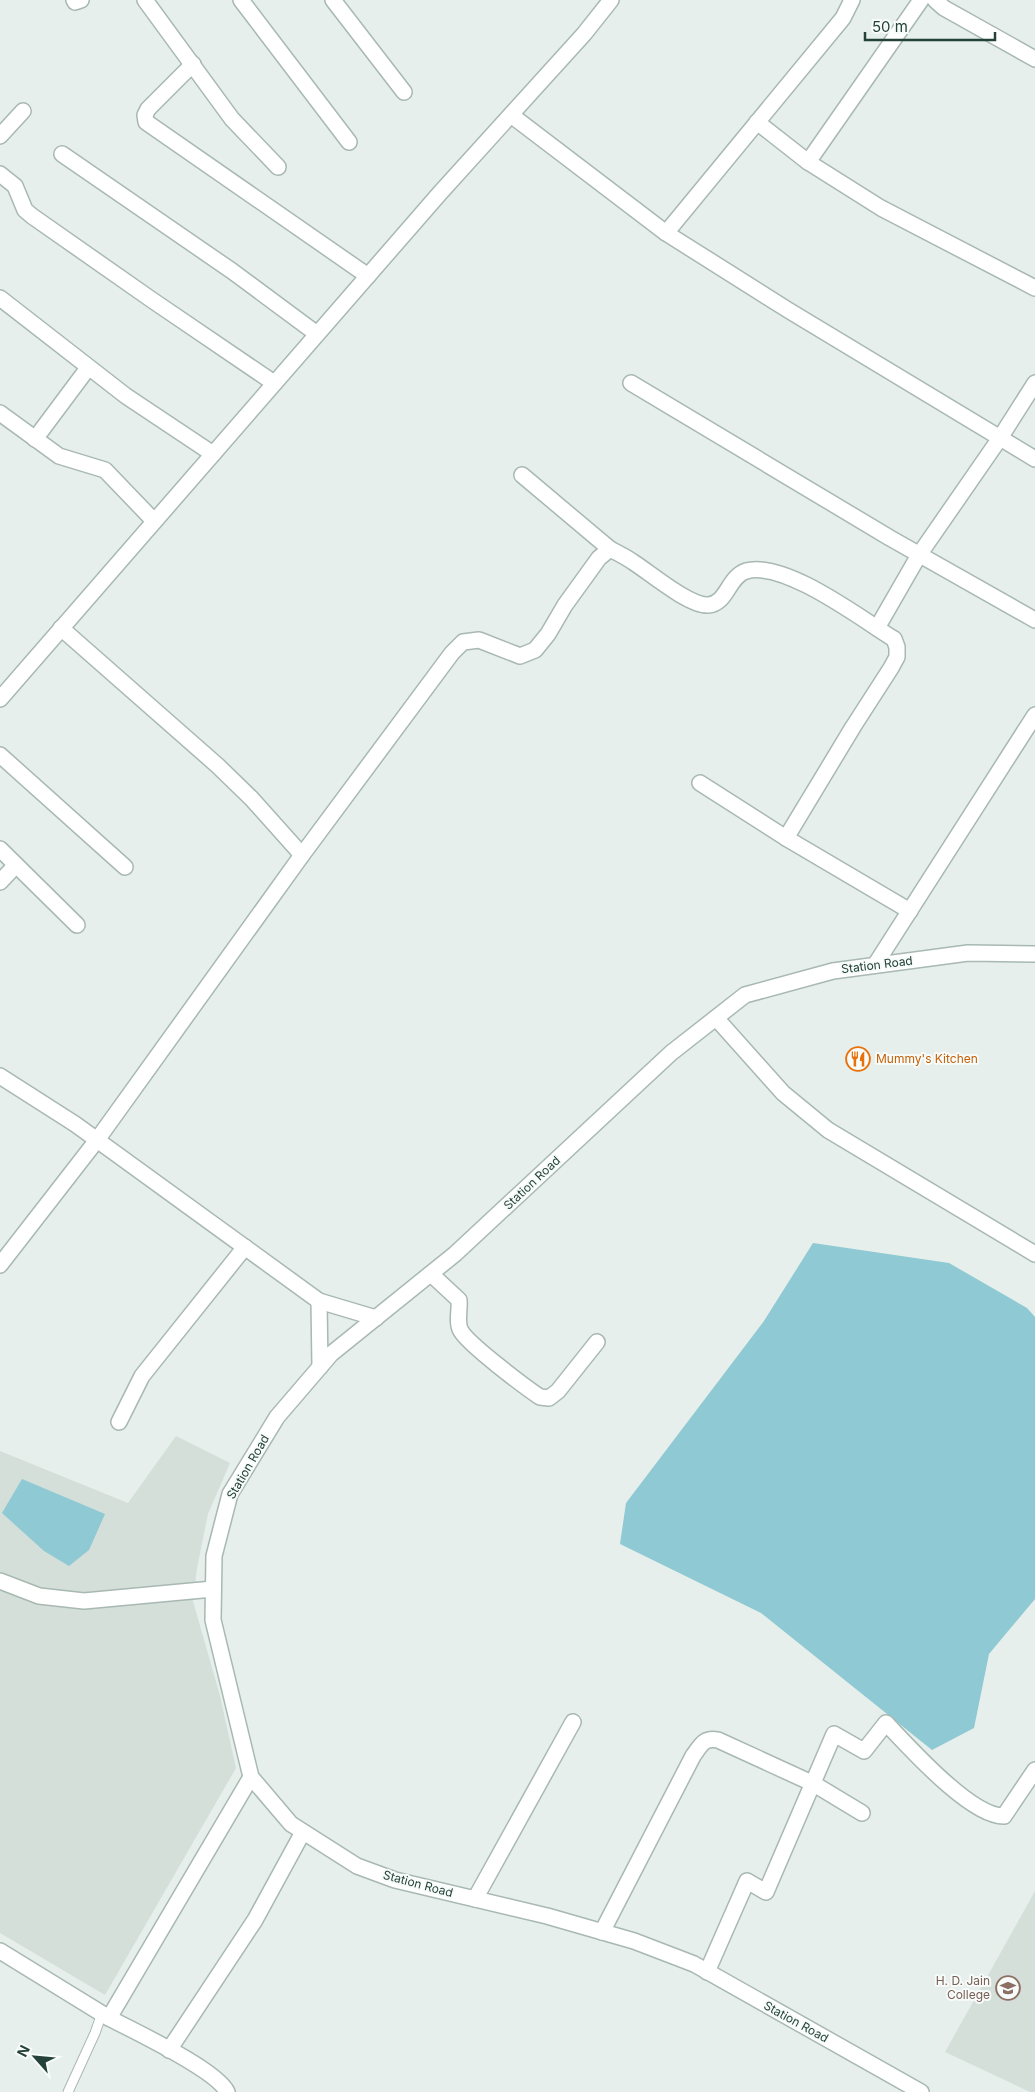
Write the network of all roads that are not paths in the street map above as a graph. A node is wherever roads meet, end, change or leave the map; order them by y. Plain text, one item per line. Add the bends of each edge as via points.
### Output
1 (74, 0) edge
2 (80, 0) edge
3 (145, 0) edge
4 (241, 0) edge
5 (332, 0) edge
6 (611, 0) edge
7 (852, 0) edge
8 (922, 0) edge
9 (934, 0) edge
10 (1035, 59) edge
11 (193, 64) junction
12 (404, 92) dead end
13 (23, 111) dead end
14 (511, 115) junction
15 (757, 122) junction
16 (0, 136) edge
17 (349, 142) dead end
18 (62, 154) dead end
19 (808, 162) junction
20 (278, 167) dead end
21 (0, 174) edge
22 (666, 233) junction
23 (368, 276) junction
24 (1035, 288) edge
25 (0, 298) edge
26 (317, 334) junction
27 (88, 368) junction
28 (274, 383) junction
29 (631, 383) dead end
30 (1035, 383) edge
31 (0, 412) edge
32 (1000, 438) junction
33 (35, 439) junction
34 (213, 454) junction
35 (1035, 459) edge
36 (522, 475) dead end
37 (154, 521) junction
38 (610, 549) junction
39 (919, 555) junction
40 (1035, 620) edge
41 (61, 628) junction
42 (877, 628) junction
43 (0, 699) edge
44 (1035, 715) edge
45 (0, 755) edge
46 (700, 783) dead end
47 (786, 838) junction
48 (0, 849) edge
49 (302, 855) junction
50 (16, 865) junction
51 (125, 867) dead end
52 (0, 882) edge
53 (910, 911) junction
54 (77, 925) dead end
55 (1035, 954) edge
56 (875, 966) junction
57 (716, 1018) junction
58 (0, 1076) edge
59 (97, 1140) junction
60 (245, 1247) junction
61 (1035, 1254) edge
62 (0, 1265) edge
63 (431, 1274) junction
64 (320, 1301) junction
65 (376, 1318) junction
66 (597, 1342) dead end
67 (320, 1367) junction
68 (119, 1422) dead end
69 (0, 1582) edge
70 (213, 1589) junction
71 (573, 1722) dead end
72 (1035, 1770) edge
73 (251, 1777) junction
74 (814, 1784) junction
75 (862, 1813) dead end
76 (303, 1832) junction
77 (475, 1899) junction
78 (602, 1932) junction
79 (0, 1951) edge
80 (707, 1972) junction
81 (105, 2016) junction
82 (169, 2050) junction
83 (68, 2092) edge
84 (227, 2092) edge
85 (921, 2092) edge

1 - 2 street
3 - 11 street
4 - 17 street
5 - 12 street
6 - 14 street
7 - 15 street via 843,18
8 - 19 street
9 - 10 street
11 - 20 street via 232,119
11 - 23 street via 148,109 146,122
13 - 16 street
14 - 22 street
14 - 23 street
15 - 19 street
15 - 22 street
18 - 26 street
19 - 24 street via 881,208
21 - 28 street via 15,186 25,210 32,216
22 - 32 street
23 - 26 street
25 - 27 street
26 - 28 street
27 - 33 street
27 - 34 street
28 - 34 street
29 - 39 street
30 - 32 street
31 - 33 street
32 - 35 street
32 - 39 street
33 - 37 street via 64,459 105,470
34 - 37 street
36 - 38 street
37 - 41 street
38 - 42 street via 698,604 715,604 734,578 757,568 799,580
38 - 49 street via 599,558 535,650 520,656 479,640 463,642
39 - 40 street
39 - 42 street
41 - 43 street
41 - 49 street via 218,766
42 - 47 street via 894,639 897,657
44 - 53 street
45 - 51 street
46 - 47 street
47 - 53 street
48 - 50 street
49 - 59 street
50 - 52 street
50 - 54 street
53 - 56 street
55 - 56 street, Station Road via 968,953
56 - 57 street, Station Road via 833,971 745,995
57 - 61 street via 783,1093 828,1130
57 - 63 street, Station Road via 671,1053
58 - 59 street
59 - 60 street
59 - 62 street
60 - 64 street
60 - 68 street via 142,1376
63 - 65 street, Station Road
63 - 66 street via 459,1300 461,1332 540,1397 549,1398 558,1391
64 - 65 street
64 - 67 street
65 - 67 street, Station Road via 331,1354
67 - 70 street, Station Road via 277,1418 230,1494 214,1556
69 - 70 street via 39,1596 84,1601
70 - 73 street, Station Road via 213,1620
71 - 77 street
72 - 74 street via 1004,1816 998,1816 964,1797 930,1770 886,1723 864,1751 834,1734
73 - 76 street, Station Road via 291,1824
73 - 81 street
74 - 75 street
74 - 78 street via 718,1740 710,1738 704,1741 693,1756
74 - 80 street via 766,1892 747,1881
76 - 77 street, Station Road via 357,1866 394,1880
76 - 82 street via 254,1920
77 - 78 street, Station Road
78 - 80 street, Station Road via 642,1944
79 - 81 street
80 - 85 street, Station Road
81 - 82 street
81 - 83 lane
82 - 84 street via 223,2083

